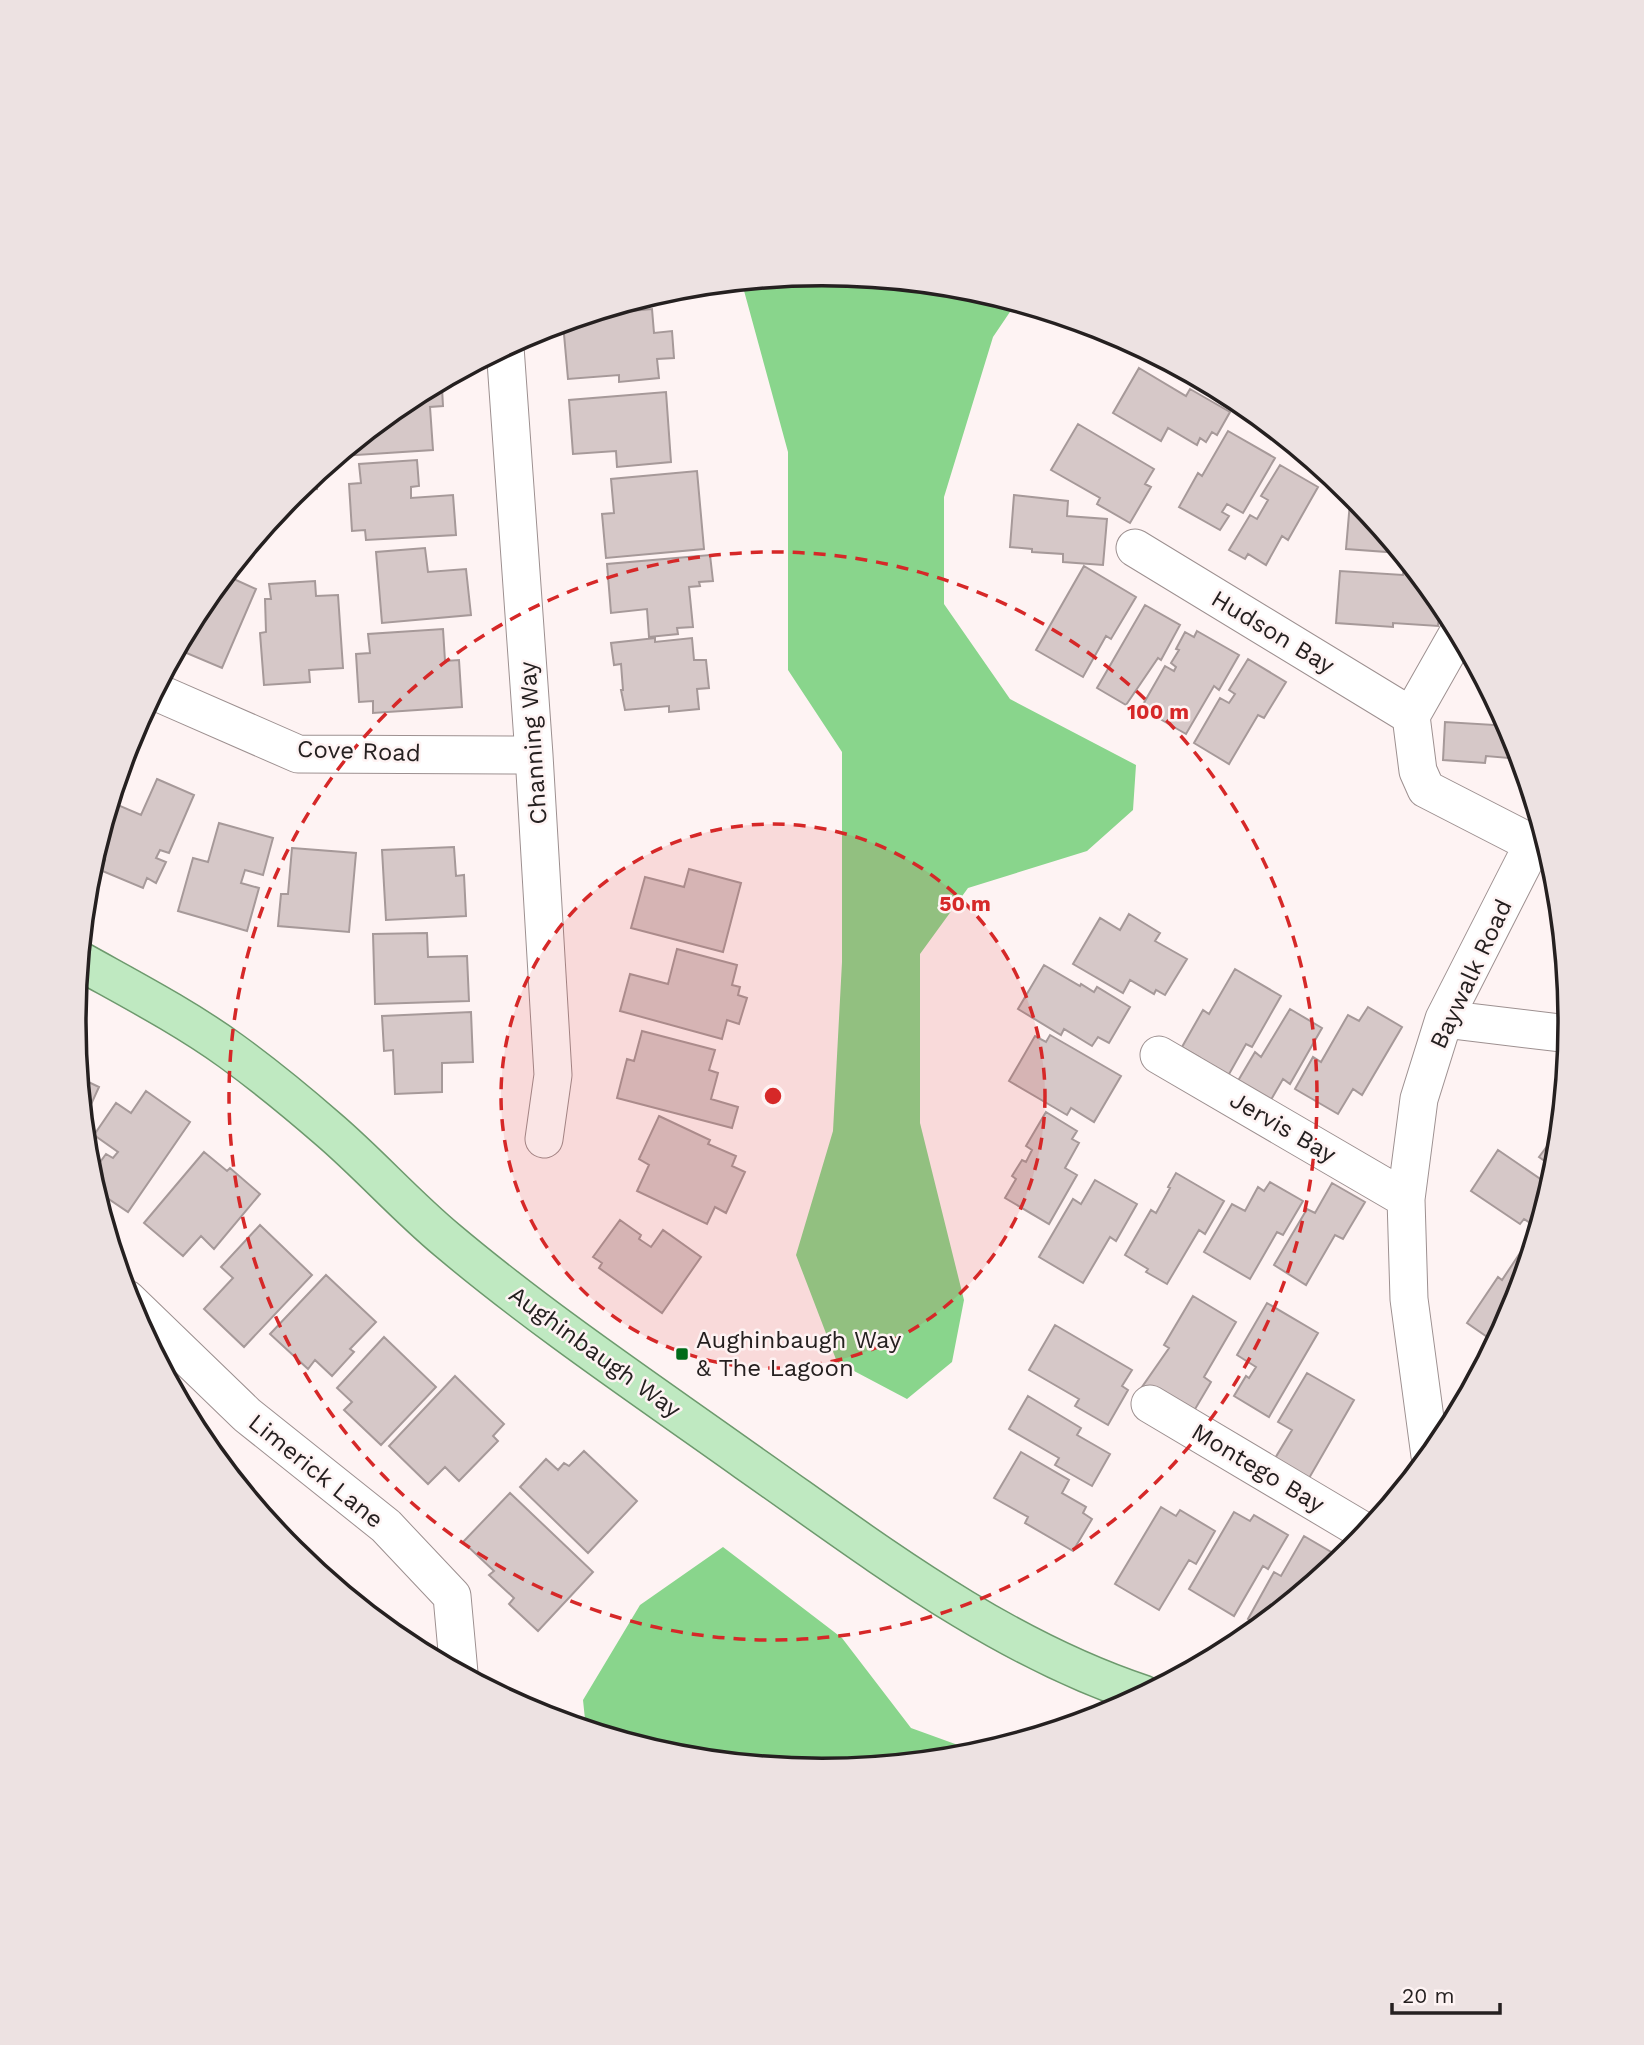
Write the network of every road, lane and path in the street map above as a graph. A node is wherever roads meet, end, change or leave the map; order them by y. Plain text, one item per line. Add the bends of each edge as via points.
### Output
1 (506, 358) edge
2 (1135, 548) dead end
3 (1453, 642) edge
4 (163, 695) edge
5 (1411, 716) junction
6 (534, 755) junction
7 (1534, 837) edge
8 (1536, 843) edge
9 (88, 966) edge
10 (1444, 1019) junction
11 (1558, 1033) edge
12 (1159, 1055) dead end
13 (544, 1139) dead end
14 (1406, 1199) junction
15 (150, 1321) edge
16 (1150, 1404) dead end
17 (1428, 1440) edge
18 (1358, 1527) edge
19 (458, 1662) edge
20 (1131, 1691) edge

1 - 6 street, Channing Way
2 - 5 street, Hudson Bay
3 - 5 street
4 - 6 street, Cove Road via 299,754
5 - 7 street via 1418,771 1426,789
6 - 13 street, Channing Way via 553,1076
8 - 10 street, Baywalk Road
9 - 20 main road, Aughinbaugh Way via 230,1051 327,1128 443,1237 522,1301 859,1540 947,1600 1029,1646
10 - 11 street
10 - 14 street, Baywalk Road via 1419,1098
12 - 14 street, Jervis Bay
14 - 17 street, Baywalk Road via 1409,1299
15 - 19 street, Limerick Lane via 247,1415 386,1526 452,1597
16 - 18 street, Montego Bay

